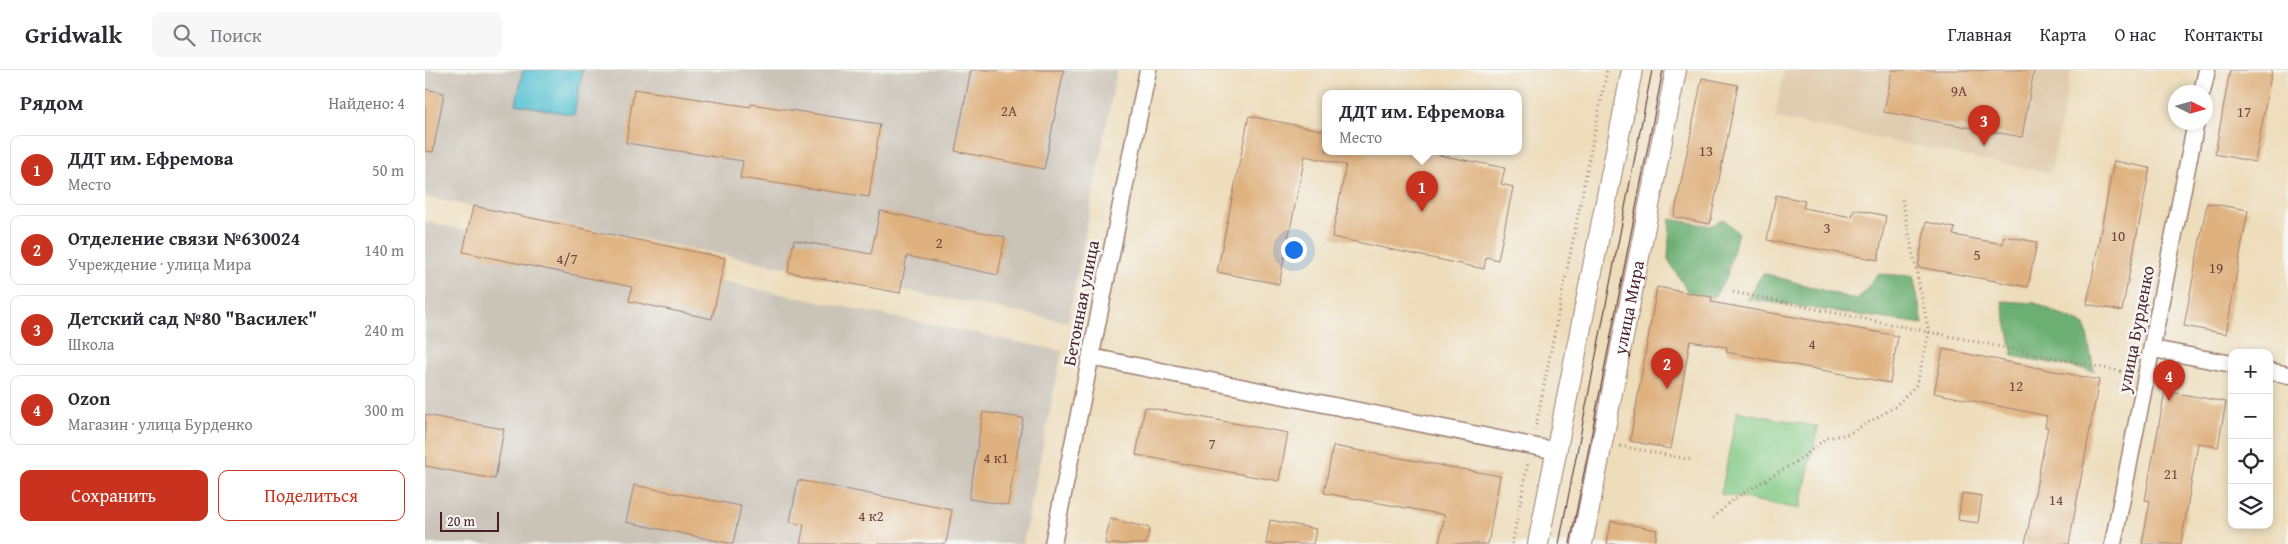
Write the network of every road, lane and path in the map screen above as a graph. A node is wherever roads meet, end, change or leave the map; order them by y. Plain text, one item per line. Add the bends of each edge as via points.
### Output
1 (1148, 70) edge
2 (1607, 70) edge
3 (1632, 70) edge
4 (1676, 70) edge
5 (2207, 70) edge
6 (2204, 85) edge
7 (2195, 130) edge
8 (1902, 200) dead end
9 (1733, 292) dead end
10 (1929, 333) junction
11 (2153, 349) junction
12 (1091, 357) junction
13 (2228, 363) edge
14 (2273, 373) edge
15 (2288, 375) edge
16 (2147, 377) junction
17 (1615, 445) dead end
18 (1532, 446) junction
19 (1557, 451) junction
20 (1693, 460) dead end
21 (1713, 518) dead end
22 (1053, 544) edge
23 (1513, 544) edge
24 (1539, 544) edge
25 (1583, 544) edge
26 (2113, 544) edge

1 - 12 street, Бетонная улица
2 - 18 path
3 - 19 street
4 - 25 street, улица Мира
5 - 6 street
7 - 11 street, улица Бурденко
8 - 10 path
9 - 10 path
10 - 16 path
10 - 21 path via 1917,384 1895,407 1848,434 1826,438 1802,458 1734,499
11 - 13 street
11 - 16 street, улица Бурденко
12 - 18 street
12 - 22 street, Бетонная улица
14 - 15 street
16 - 26 street, улица Бурденко
17 - 20 path
18 - 19 street
18 - 23 path
19 - 24 street

